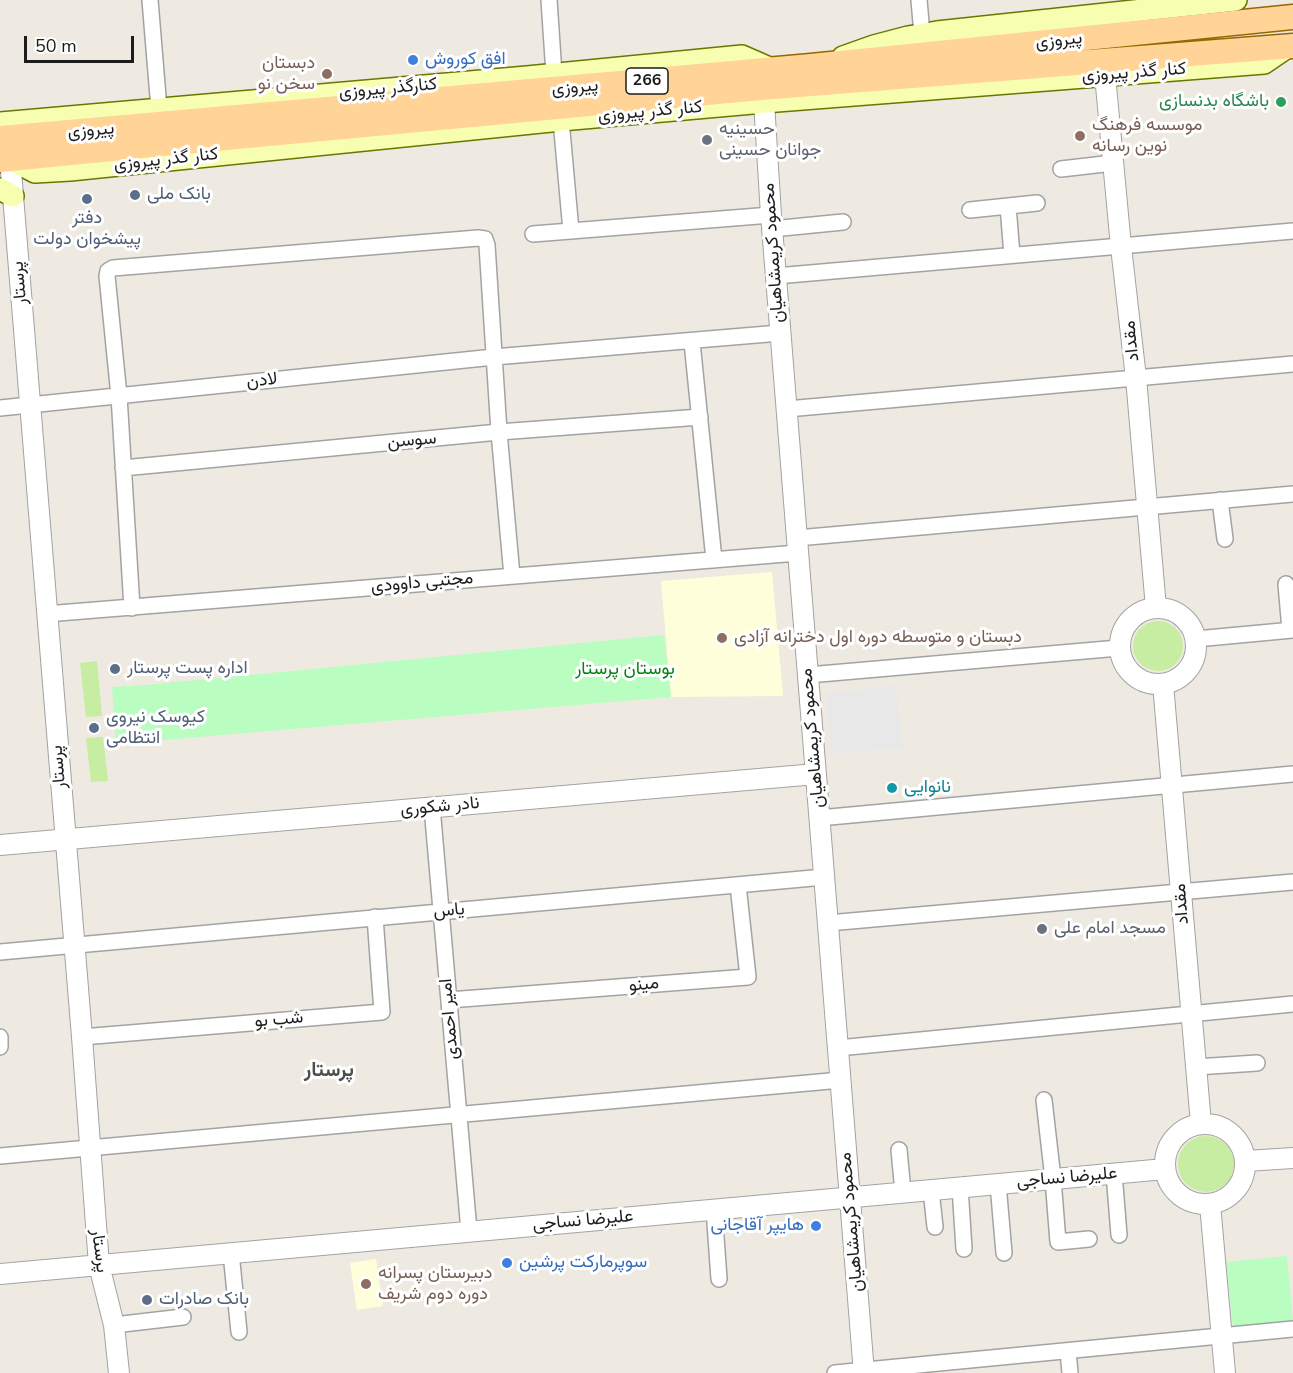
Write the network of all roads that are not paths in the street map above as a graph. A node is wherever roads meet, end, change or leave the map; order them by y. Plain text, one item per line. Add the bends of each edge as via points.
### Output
1 (150, 0) edge
2 (549, 0) edge
3 (919, 0) edge
4 (1236, 0) edge
5 (1293, 17) edge
6 (922, 34) junction
7 (1291, 46) edge
8 (820, 65) junction
9 (774, 70) junction
10 (554, 74) junction
11 (1105, 75) junction
12 (308, 96) junction
13 (764, 102) junction
14 (159, 109) junction
15 (554, 114) junction
16 (250, 117) junction
17 (3, 144) edge
18 (1113, 164) junction
19 (1061, 169) dead end
20 (6, 193) edge
21 (1037, 202) dead end
22 (1008, 206) junction
23 (970, 210) dead end
24 (771, 222) junction
25 (843, 222) dead end
26 (571, 231) junction
27 (1293, 231) edge
28 (533, 234) dead end
29 (1121, 247) junction
30 (1012, 255) junction
31 (776, 276) junction
32 (780, 333) junction
33 (692, 342) junction
34 (494, 357) junction
35 (1293, 364) edge
36 (1136, 378) junction
37 (119, 396) junction
38 (29, 405) junction
39 (0, 408) edge
40 (787, 409) junction
41 (700, 417) junction
42 (499, 432) junction
43 (123, 468) junction
44 (1293, 494) edge
45 (1220, 500) junction
46 (1147, 506) junction
47 (1225, 539) dead end
48 (797, 545) junction
49 (714, 560) junction
50 (512, 576) junction
51 (1286, 584) dead end
52 (132, 608) junction
53 (1156, 608) junction
54 (46, 614) junction
55 (1292, 630) edge
56 (1196, 639) junction
57 (1119, 648) junction
58 (808, 675) junction
59 (1163, 684) junction
60 (816, 774) junction
61 (1293, 774) edge
62 (1172, 785) junction
63 (432, 807) junction
64 (819, 818) junction
65 (64, 839) junction
66 (0, 845) edge
67 (824, 877) junction
68 (1293, 882) edge
69 (738, 885) junction
70 (1181, 892) junction
71 (441, 912) junction
72 (375, 917) junction
73 (828, 923) junction
74 (73, 946) junction
75 (0, 952) edge
76 (449, 1000) junction
77 (1293, 1004) edge
78 (1191, 1014) junction
79 (0, 1037) edge
80 (82, 1037) junction
81 (0, 1047) edge
82 (838, 1048) junction
83 (1257, 1063) dead end
84 (1196, 1066) junction
85 (841, 1080) junction
86 (1044, 1100) dead end
87 (458, 1114) junction
88 (1201, 1124) junction
89 (89, 1148) junction
90 (898, 1150) dead end
91 (0, 1156) edge
92 (1293, 1158) edge
93 (1246, 1161) junction
94 (1165, 1169) junction
95 (1114, 1173) junction
96 (1053, 1179) junction
97 (998, 1184) junction
98 (960, 1187) junction
99 (931, 1190) junction
100 (903, 1192) junction
101 (850, 1197) junction
102 (1210, 1204) junction
103 (714, 1209) junction
104 (934, 1227) dead end
105 (469, 1232) junction
106 (1119, 1235) dead end
107 (1089, 1239) dead end
108 (964, 1249) dead end
109 (231, 1253) junction
110 (1004, 1253) dead end
111 (99, 1265) junction
112 (0, 1274) edge
113 (719, 1279) dead end
114 (183, 1317) dead end
115 (114, 1325) junction
116 (1293, 1329) edge
117 (239, 1332) dead end
118 (1221, 1336) junction
119 (1068, 1351) junction
120 (864, 1372) edge
121 (119, 1373) edge
122 (834, 1373) edge
123 (1070, 1373) edge
124 (1225, 1373) edge

1 - 14 street
2 - 10 street
3 - 6 street
4 - 6 main road
5 - 8 main road, پیروزی / 266
6 - 8 main road
7 - 11 main road, کنار گذر پیروزی via 1264,63
7 - 15 main road, پیروزی / 266 via 760,88
8 - 9 main road, پیروزی / 266
9 - 10 main road, کنارگذر پیروزی via 742,56
9 - 16 main road, پیروزی / 266
10 - 12 main road, کنارگذر پیروزی
11 - 13 main road, کنار گذر پیروزی
11 - 18 street, مقداد
12 - 14 main road, کنارگذر پیروزی
12 - 16 main road
13 - 15 main road, کنار گذر پیروزی
13 - 24 street, محمود کریمشاهیان
14 - 17 main road, کنارگذر پیروزی
15 - 17 main road, پیروزی / 266
15 - 26 street
16 - 17 main road, پیروزی / 266
17 - 20 street, پرستار
18 - 19 street
18 - 29 street, مقداد
20 - 38 street, پرستار
21 - 22 street
22 - 23 street
22 - 30 street
24 - 25 street
24 - 26 street
24 - 31 street, محمود کریمشاهیان
26 - 28 street
27 - 29 street
29 - 30 street
29 - 36 street, مقداد
30 - 31 street
31 - 32 street, محمود کریمشاهیان
32 - 33 street, لادن
32 - 40 street, محمود کریمشاهیان
33 - 34 street, لادن
33 - 41 street
34 - 37 street, لادن
34 - 37 street via 485,239 113,267 107,276
34 - 42 street
35 - 36 street
36 - 40 street
36 - 46 street, مقداد
37 - 38 street, لادن
37 - 43 street
38 - 39 street, لادن
38 - 54 street, پرستار
40 - 48 street, محمود کریمشاهیان
41 - 42 street, سوسن
41 - 49 street
42 - 43 street, سوسن
42 - 50 street
43 - 52 street
44 - 45 street, مجتبی داوودی
45 - 46 street, مجتبی داوودی
45 - 47 street
46 - 48 street, مجتبی داوودی
46 - 53 street, مقداد
48 - 49 street, مجتبی داوودی
48 - 58 street, محمود کریمشاهیان
49 - 50 street, مجتبی داوودی
50 - 52 street, مجتبی داوودی
51 - 55 street
52 - 54 street, مجتبی داوودی
53 - 56 street via 1177,613 1186,620
53 - 57 street via 1134,616 1126,625
54 - 65 street, پرستار
55 - 56 street
56 - 59 street via 1196,652 1185,674
57 - 58 street
57 - 59 street via 1122,660 1138,680
58 - 60 street, محمود کریمشاهیان
59 - 62 street, مقداد
60 - 63 street, نادر شکوری
60 - 64 street, محمود کریمشاهیان
61 - 62 street
62 - 64 street
62 - 70 street, مقداد
63 - 65 street, نادر شکوری
63 - 71 street, امیر احمدی
64 - 67 street, محمود کریمشاهیان
65 - 66 street, نادر شکوری
65 - 74 street, پرستار
67 - 69 street, یاس
67 - 73 street, محمود کریمشاهیان
68 - 70 street
69 - 71 street, یاس
69 - 76 street, مینو via 748,977
70 - 73 street
70 - 78 street, مقداد
71 - 72 street, یاس
71 - 76 street, امیر احمدی
72 - 74 street, یاس
72 - 80 street, شب بو via 382,1011
73 - 82 street, محمود کریمشاهیان
74 - 75 street, یاس
74 - 80 street, پرستار
76 - 87 street, امیر احمدی
77 - 78 street
78 - 82 street
78 - 84 street, مقداد
79 - 81 street
80 - 89 street, پرستار
82 - 85 street, محمود کریمشاهیان
83 - 84 street
84 - 88 street, مقداد
85 - 87 street
85 - 101 street, محمود کریمشاهیان
86 - 96 street
87 - 89 street
87 - 105 street, امیر احمدی
88 - 93 street via 1214,1125 1236,1138
88 - 94 street via 1183,1131 1170,1144
89 - 91 street
89 - 111 street, پرستار
90 - 100 street
92 - 93 street
93 - 102 street via 1236,1190 1222,1201
94 - 95 street, علیرضا نساجی
94 - 102 street via 1168,1181 1185,1199
95 - 96 street, علیرضا نساجی
95 - 106 street
96 - 97 street, علیرضا نساجی
96 - 107 street via 1058,1242
97 - 98 street, علیرضا نساجی
97 - 110 street
98 - 99 street, علیرضا نساجی
98 - 108 street
99 - 100 street, علیرضا نساجی
99 - 104 street
100 - 101 street, علیرضا نساجی
101 - 103 street, علیرضا نساجی
101 - 120 street, محمود کریمشاهیان
102 - 118 street
103 - 105 street, علیرضا نساجی
103 - 113 street
105 - 109 street, علیرضا نساجی
109 - 111 street, علیرضا نساجی
109 - 117 street
111 - 112 street, علیرضا نساجی
111 - 115 street, پرستار
114 - 115 street
115 - 121 street, پرستار
116 - 118 street
118 - 119 street
118 - 124 street
119 - 120 street
119 - 123 street
120 - 122 street

